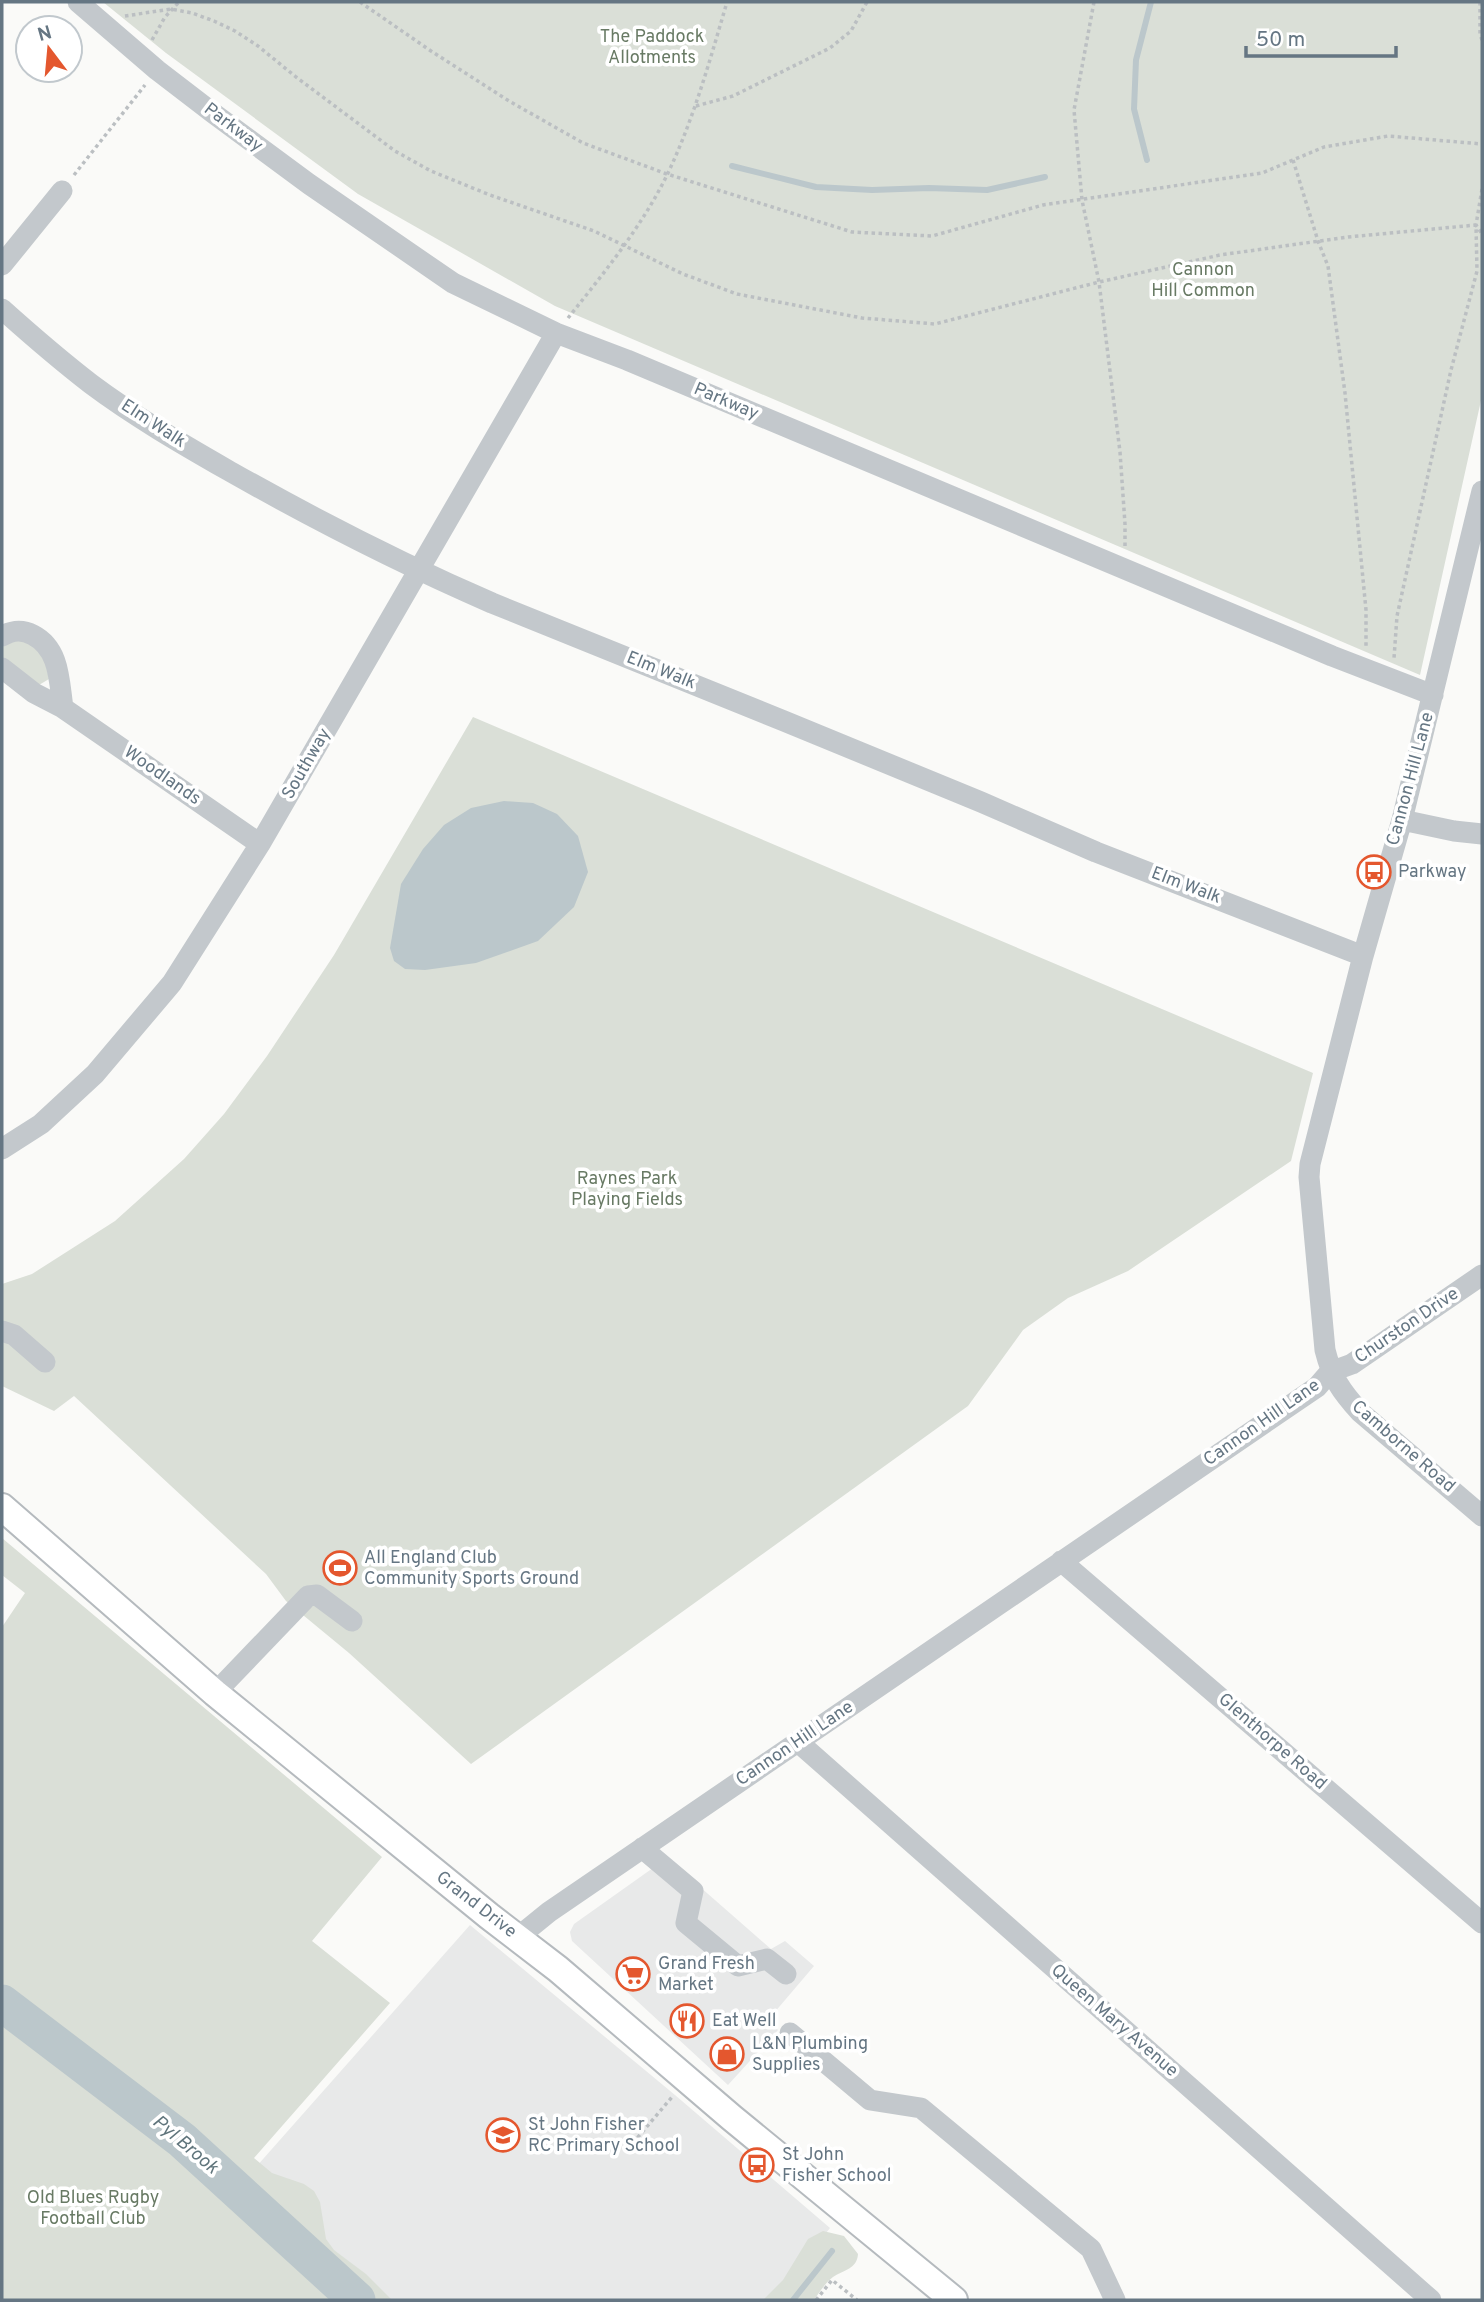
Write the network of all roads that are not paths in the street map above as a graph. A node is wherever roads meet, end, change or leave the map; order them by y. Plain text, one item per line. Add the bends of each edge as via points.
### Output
1 (79, 2) edge
2 (62, 191) road end
3 (2, 265) edge
4 (2, 309) edge
5 (556, 333) junction
6 (1482, 491) edge
7 (418, 571) junction
8 (2, 636) edge
9 (2, 668) edge
10 (1433, 695) junction
11 (63, 708) junction
12 (1402, 820) junction
13 (1482, 834) edge
14 (260, 844) junction
15 (1363, 956) junction
16 (2, 1149) edge
17 (1482, 1275) edge
18 (2, 1331) edge
19 (45, 1362) dead end
20 (1330, 1372) junction
21 (2, 1507) edge
22 (1482, 1516) edge
23 (1061, 1561) junction
24 (352, 1620) dead end
25 (215, 1693) junction
26 (798, 1742) junction
27 (642, 1848) junction
28 (1482, 1923) edge
29 (517, 1938) junction
30 (786, 1973) dead end
31 (790, 2033) dead end
32 (954, 2300) edge
33 (1115, 2300) edge
34 (1431, 2300) edge

1 - 5 street, Parkway via 150,64 309,184 453,282
2 - 3 street
4 - 7 street, Elm Walk via 94,386 150,422 274,496
5 - 7 street, Southway
5 - 10 street, Parkway
6 - 10 street, Cannon Hill Lane
7 - 14 street, Southway
7 - 15 street, Elm Walk via 1096,852
8 - 11 street via 24,630 51,649
9 - 11 street, Woodlands
10 - 12 street, Cannon Hill Lane
11 - 14 street, Woodlands
12 - 13 street
12 - 15 street, Cannon Hill Lane
14 - 16 street, Southway via 164,993 95,1074 41,1124
15 - 20 street, Cannon Hill Lane via 1308,1177
17 - 20 street, Churston Drive via 1352,1364
18 - 19 street via 14,1335
20 - 22 street, Camborne Road via 1360,1412
20 - 23 street, Cannon Hill Lane via 1317,1387
21 - 25 main road, Grand Drive
23 - 26 street, Cannon Hill Lane
23 - 28 street, Glenthorpe Road
24 - 25 street via 317,1594 308,1596
25 - 29 main road, Grand Drive
26 - 27 street, Cannon Hill Lane
26 - 34 street, Queen Mary Avenue
27 - 29 street, Cannon Hill Lane
27 - 30 street via 694,1891 686,1923 738,1966 767,1959
29 - 32 main road, Grand Drive
31 - 33 street via 870,2100 921,2108 1091,2249

